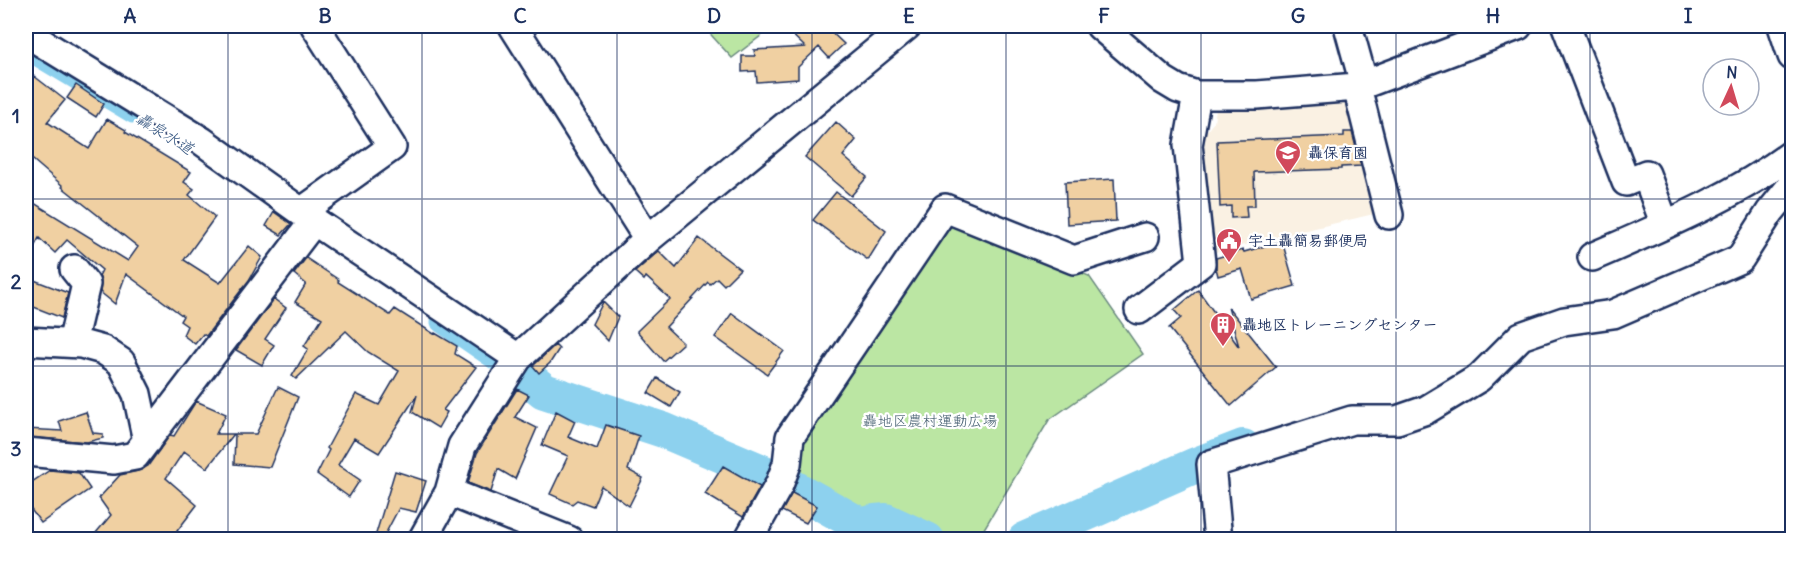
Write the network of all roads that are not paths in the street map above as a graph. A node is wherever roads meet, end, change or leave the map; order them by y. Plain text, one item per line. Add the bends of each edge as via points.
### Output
1 (315, 26) edge
2 (513, 26) edge
3 (907, 26) edge
4 (1100, 26) edge
5 (1518, 26) edge
6 (1566, 26) edge
7 (1782, 26) edge
8 (1353, 29) edge
9 (26, 33) edge
10 (1792, 56) edge
11 (1360, 85) junction
12 (1197, 95) junction
13 (1792, 153) edge
14 (1792, 184) edge
15 (1389, 215) dead end
16 (307, 217) junction
17 (1665, 225) junction
18 (1145, 237) dead end
19 (648, 238) junction
20 (1592, 257) dead end
21 (74, 269) dead end
22 (1139, 310) dead end
23 (26, 341) edge
24 (72, 343) junction
25 (518, 358) junction
26 (147, 441) junction
27 (26, 452) edge
28 (449, 492) junction
29 (422, 540) edge
30 (568, 540) edge
31 (748, 540) edge
32 (1218, 540) edge

1 - 16 street via 392,147
2 - 19 street
3 - 19 street
4 - 12 street via 1163,80
5 - 11 street
6 - 17 street via 1626,182 1646,174
7 - 10 street
8 - 11 street
9 - 16 street via 202,141
11 - 12 street via 1257,95
11 - 15 street
12 - 22 street via 1188,145 1201,263
13 - 17 street via 1742,187
14 - 32 street via 1740,259 1613,314 1564,321 1521,336 1479,378 1426,410 1397,420 1352,420 1211,464
16 - 25 street
16 - 26 street
17 - 20 street
18 - 31 street via 1074,260 945,208 790,437 787,464 779,485
19 - 25 street
21 - 24 street via 86,284
23 - 24 street
24 - 26 street via 103,350 121,362 137,394
25 - 28 street via 462,446
26 - 27 street via 135,456 114,460
28 - 29 street
28 - 30 street

